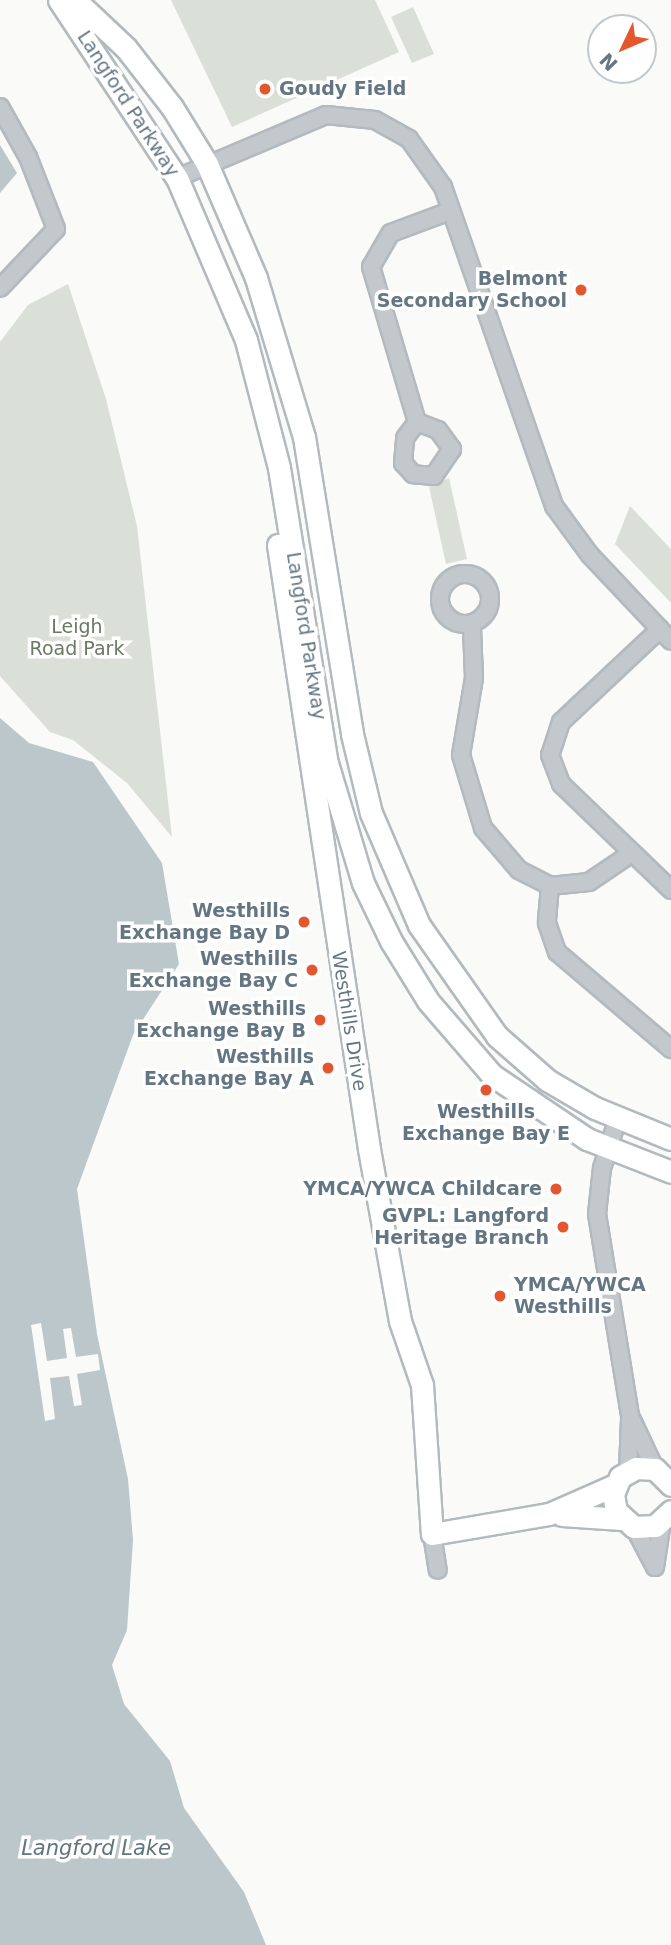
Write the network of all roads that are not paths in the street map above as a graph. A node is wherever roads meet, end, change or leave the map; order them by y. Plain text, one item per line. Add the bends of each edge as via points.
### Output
1 (59, 0) edge
2 (75, 0) edge
3 (0, 107) edge
4 (206, 164) junction
5 (177, 178) junction
6 (450, 211) junction
7 (0, 288) edge
8 (417, 422) dead end
9 (279, 468) junction
10 (472, 628) dead end
11 (665, 635) edge
12 (629, 855) junction
13 (550, 886) junction
14 (671, 890) edge
15 (671, 1049) edge
16 (618, 1118) junction
17 (671, 1139) edge
18 (608, 1147) junction
19 (671, 1172) edge
20 (631, 1416) junction
21 (622, 1478) junction
22 (666, 1479) edge
23 (550, 1514) junction
24 (667, 1516) edge
25 (627, 1523) junction
26 (432, 1534) junction
27 (438, 1570) dead end

1 - 5 main road, Langford Parkway
2 - 4 main road, Langford Parkway via 148,75
3 - 7 street via 29,157 56,229
4 - 5 street
4 - 6 street via 309,118 358,115 392,128 424,153
4 - 16 main road, Langford Parkway via 283,354 310,469 352,734 389,863 419,926 497,1036 547,1080
5 - 9 main road, Langford Parkway via 246,340
6 - 8 street via 391,233 371,267
6 - 11 street via 548,494 590,555
9 - 18 main road, Langford Parkway via 327,763 363,883 391,942 428,1001 492,1075 530,1106
9 - 26 main road, Westhills Drive via 275,528 369,1149 400,1321 422,1385
10 - 13 street via 475,670 461,755 467,791 483,828 506,858
11 - 12 street via 561,722 550,746 561,784
12 - 13 street via 589,882
12 - 14 street
13 - 15 street via 547,923 557,952
16 - 17 main road, Langford Parkway
16 - 18 street
18 - 19 main road, Langford Parkway
18 - 20 street via 597,1214
20 - 21 street
20 - 22 street
21 - 22 main road
21 - 23 main road
21 - 25 main road via 613,1503
23 - 25 main road
23 - 26 main road
24 - 25 main road
24 - 25 street via 655,1567
26 - 27 street, Westhills Drive

